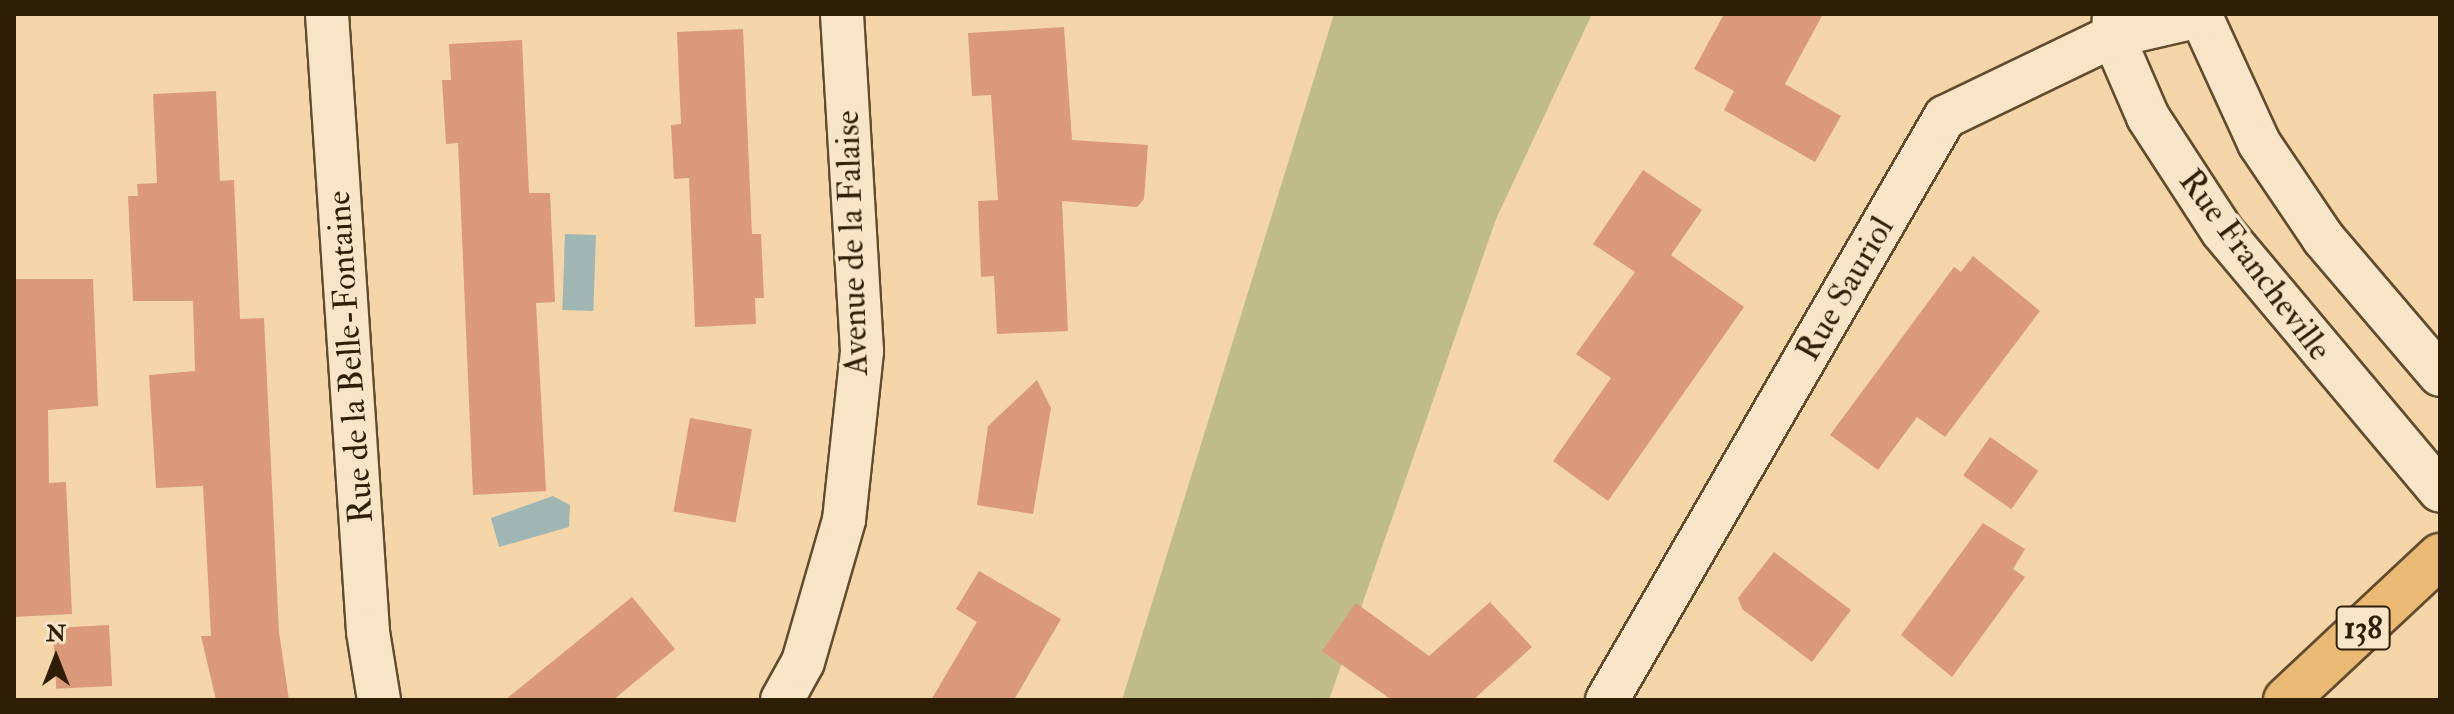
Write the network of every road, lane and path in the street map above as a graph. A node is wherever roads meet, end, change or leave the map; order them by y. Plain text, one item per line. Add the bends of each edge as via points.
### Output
1 (327, 14) edge
2 (842, 14) edge
3 (2200, 15) edge
4 (2114, 25) edge
5 (2440, 375) edge
6 (2440, 491) edge
7 (2440, 556) edge
8 (379, 700) edge
9 (782, 700) edge
10 (1607, 700) edge
11 (2286, 700) edge

1 - 8 street, Rue de la Belle-Fontaine via 368,632
2 - 9 street, Avenue de la Falaise via 862,351 844,520 803,662
3 - 4 street, Rue Sauriol
3 - 5 street, Rue Francheville via 2259,143 2323,238
4 - 6 street, Rue Francheville via 2148,117 2255,277
4 - 10 street, Rue Sauriol via 1945,117
7 - 11 main road, 138

